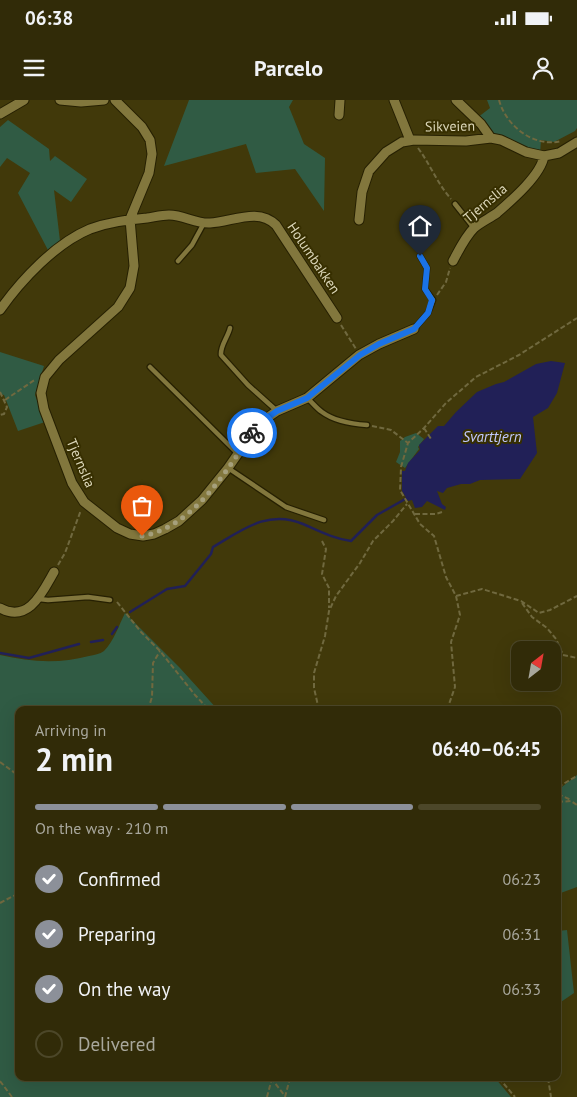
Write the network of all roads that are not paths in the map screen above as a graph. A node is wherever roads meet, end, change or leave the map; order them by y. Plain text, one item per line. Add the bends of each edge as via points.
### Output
1 (24, 100) edge
2 (60, 100) edge
3 (104, 100) edge
4 (116, 100) edge
5 (340, 100) edge
6 (394, 100) edge
7 (456, 100) edge
8 (0, 114) edge
9 (339, 115) dead end
10 (491, 138) junction
11 (412, 140) junction
12 (577, 142) edge
13 (544, 156) junction
14 (456, 204) road end
15 (130, 220) junction
16 (359, 220) dead end
17 (204, 223) junction
18 (474, 228) junction
19 (420, 256) dead end
20 (178, 261) dead end
21 (453, 261) road end
22 (0, 310) edge
23 (338, 318) road end
24 (230, 328) dead end
25 (414, 329) joint
26 (150, 368) dead end
27 (307, 398) junction
28 (277, 411) junction
29 (367, 425) road end
30 (238, 454) junction
31 (228, 468) junction
32 (324, 520) dead end
33 (54, 572) road end
34 (39, 599) junction
35 (110, 600) road end
36 (0, 608) edge

1 - 8 street
2 - 3 street
4 - 15 street, Tjernslia via 142,127 150,140 152,154 149,173
5 - 9 street
6 - 11 street, Sikveien
7 - 10 street
10 - 11 street, Sikveien
10 - 13 street
11 - 16 street, Sikveien via 386,152 369,171 362,192
12 - 13 street via 559,153
13 - 18 street, Tjernslia via 539,169 516,194 498,212
14 - 18 lane
15 - 17 street, Holumbakken via 170,215
15 - 22 street, Holumbakken via 110,223 68,241 26,278
15 - 31 street, Tjernslia via 134,266 130,288 118,307 59,360 45,377 41,392 44,409 72,483 84,502 117,528 142,536 154,534 179,521 202,500
17 - 20 lane via 189,250
17 - 23 street, Holumbakken via 245,216 272,221
18 - 21 street, Tjernslia
19 - 25 lane via 427,268 425,289 432,300 428,313
24 - 28 lane via 221,355
25 - 27 street, Tjernslia via 360,355
26 - 30 lane
27 - 28 street, Tjernslia
27 - 29 lane via 321,412 354,424
28 - 30 street, Tjernslia via 253,432
30 - 31 street, Tjernslia
31 - 32 lane via 286,507
33 - 34 street
34 - 35 lane via 88,597
34 - 36 street via 21,610

